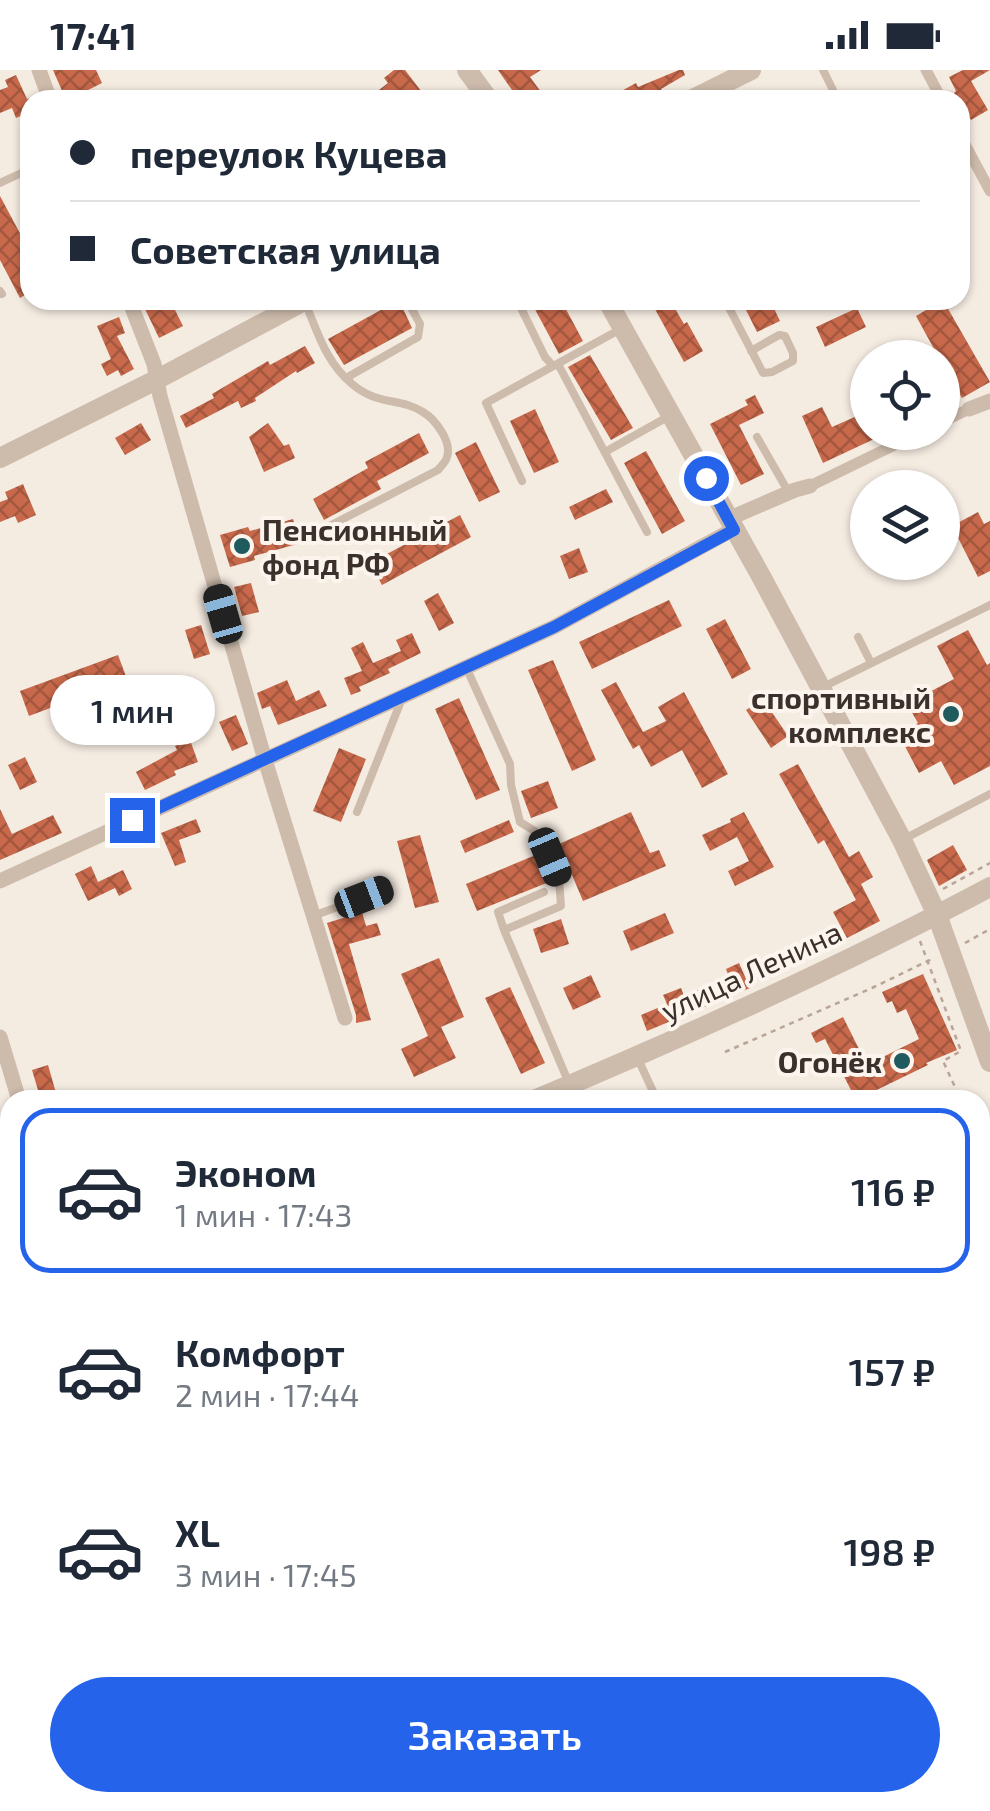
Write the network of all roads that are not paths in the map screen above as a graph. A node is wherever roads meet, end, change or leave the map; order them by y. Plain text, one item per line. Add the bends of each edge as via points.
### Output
1 (750, 70) edge
2 (711, 90) edge
3 (970, 153) edge
4 (990, 191) edge
5 (133, 310) edge
6 (286, 310) edge
7 (309, 310) edge
8 (412, 310) edge
9 (522, 310) edge
10 (613, 310) edge
11 (730, 310) edge
12 (623, 328) junction
13 (750, 352) junction
14 (556, 365) junction
15 (346, 378) junction
16 (156, 380) junction
17 (990, 402) edge
18 (968, 410) joint
19 (960, 414) edge
20 (671, 415) junction
21 (757, 437) dead end
22 (884, 450) edge
23 (604, 452) junction
24 (0, 458) edge
25 (522, 481) dead end
26 (810, 486) joint
27 (789, 492) junction
28 (731, 524) junction
29 (648, 532) dead end
30 (308, 536) dead end
31 (990, 605) edge
32 (858, 637) dead end
33 (871, 663) junction
34 (466, 668) junction
35 (819, 689) junction
36 (403, 696) junction
37 (265, 760) junction
38 (990, 794) edge
39 (357, 812) dead end
40 (902, 840) junction
41 (0, 880) edge
42 (990, 887) edge
43 (389, 888) dead end
44 (544, 892) dead end
45 (933, 906) junction
46 (313, 916) junction
47 (504, 930) junction
48 (344, 1018) dead end
49 (0, 1037) edge
50 (637, 1056) junction
51 (990, 1062) edge
52 (570, 1085) junction
53 (16, 1090) edge
54 (558, 1090) edge
55 (652, 1090) edge

1 - 2 street
3 - 4 street
5 - 16 street
6 - 16 street
7 - 15 lane via 329,360
8 - 15 lane via 418,337
9 - 14 lane via 545,357
10 - 12 street
11 - 13 lane
12 - 14 lane
12 - 20 street
13 - 13 lane via 762,373 793,361 785,336
14 - 23 lane
14 - 25 lane via 486,403
15 - 30 lane via 374,399 424,412 446,439 447,457 438,470
16 - 24 street
16 - 37 street
17 - 18 street
18 - 19 street
20 - 23 lane
20 - 28 street
21 - 27 lane
22 - 26 street
23 - 29 lane
26 - 27 street
27 - 28 street
28 - 34 street via 554,627
28 - 35 street
31 - 33 lane
32 - 33 lane
33 - 35 lane
34 - 36 street
34 - 47 lane via 510,764 520,822 540,835 559,879 561,906
35 - 40 street
36 - 37 street
36 - 39 lane
37 - 41 street
37 - 46 street
38 - 40 lane
40 - 45 street
42 - 45 street, улица Ленина
43 - 46 lane
44 - 47 lane via 498,912
45 - 50 street, улица Ленина via 915,928
45 - 51 street
46 - 48 street
47 - 52 lane
49 - 53 street
50 - 52 street, улица Ленина
50 - 55 lane
52 - 54 street, улица Ленина

